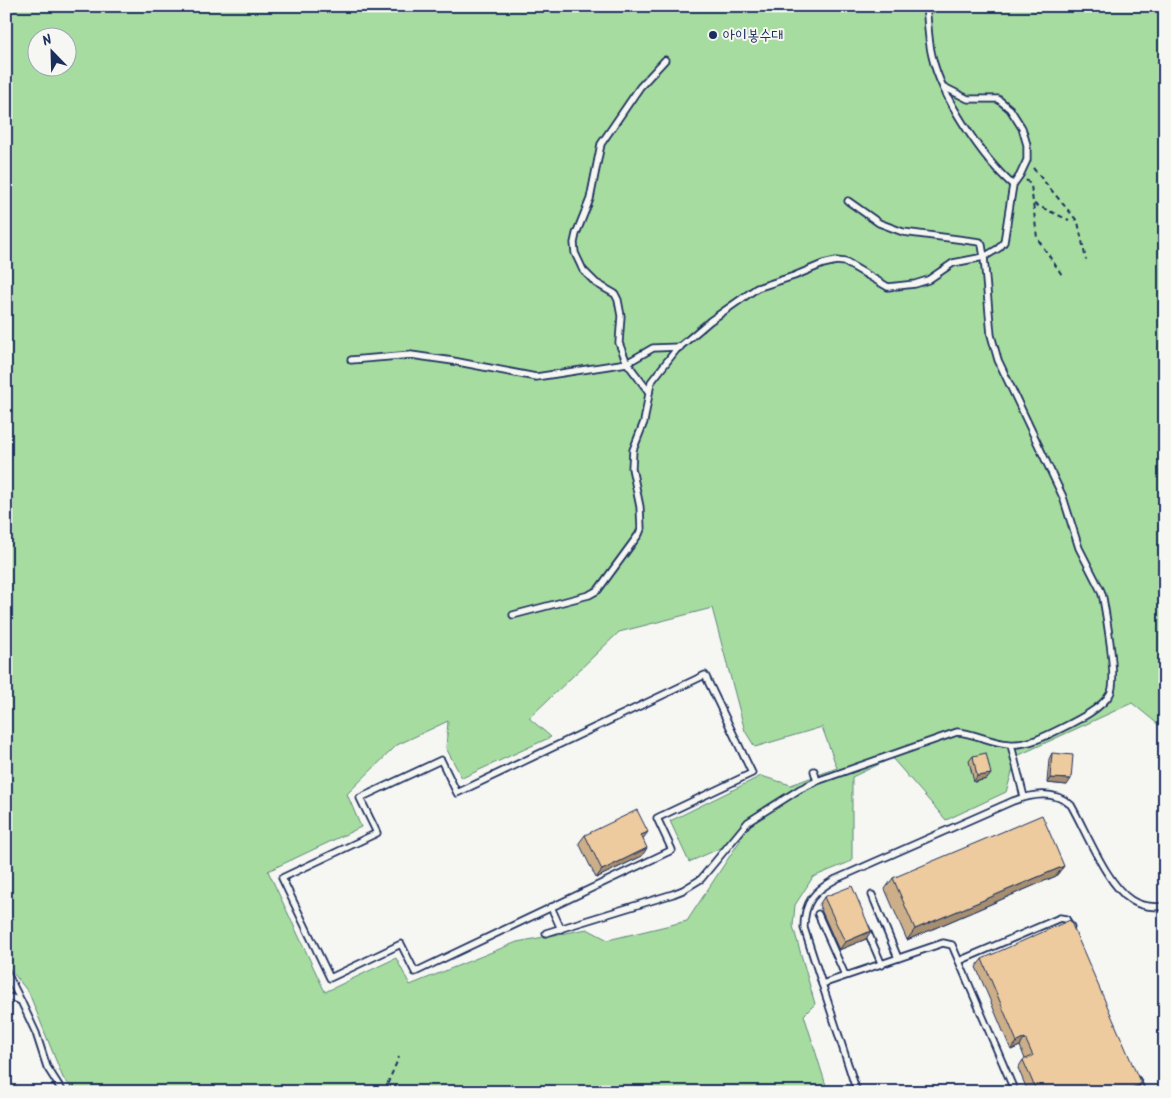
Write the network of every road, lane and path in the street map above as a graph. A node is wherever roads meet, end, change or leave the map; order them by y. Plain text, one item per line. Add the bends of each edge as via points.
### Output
1 (926, 6) edge
2 (665, 60) dead end
3 (944, 87) junction
4 (1027, 160) junction
5 (1020, 175) junction
6 (1013, 185) junction
7 (848, 201) dead end
8 (1034, 204) junction
9 (1069, 220) dead end
10 (984, 257) junction
11 (1086, 260) dead end
12 (1062, 275) dead end
13 (680, 347) junction
14 (351, 360) dead end
15 (625, 360) junction
16 (649, 392) junction
17 (513, 615) dead end
18 (1011, 745) junction
19 (814, 771) dead end
20 (817, 781) junction
21 (1024, 797) junction
22 (872, 895) dead end
23 (1165, 906) edge
24 (551, 907) junction
25 (818, 914) dead end
26 (863, 920) edge
27 (561, 929) junction
28 (1073, 931) edge
29 (546, 933) dead end
30 (898, 958) junction
31 (959, 961) junction
32 (882, 965) junction
33 (6, 971) edge
34 (845, 975) junction
35 (822, 984) junction
36 (6, 996) edge
37 (21, 1001) junction
38 (399, 1057) dead end
39 (1134, 1073) edge
40 (63, 1092) edge
41 (384, 1092) edge
42 (857, 1092) edge
43 (1015, 1092) edge
44 (1142, 1092) edge

1 - 3 lane via 931,55
2 - 15 lane via 640,87 602,144 590,199 574,243 583,270 596,283 615,294 618,300 621,316 619,344
3 - 4 lane via 968,99 998,99 1010,109 1022,128
3 - 6 lane via 990,162
4 - 5 lane
4 - 11 path via 1078,222
5 - 6 lane
5 - 8 path via 1031,185
6 - 10 lane via 1004,242
7 - 10 lane via 879,223 903,232 980,242
8 - 9 path
8 - 12 path via 1037,238
10 - 13 lane via 953,262 928,280 915,284 888,286 836,260 756,288
10 - 18 lane via 991,335 998,360 1062,498 1079,548 1101,591 1113,686 1098,706 1080,719 1047,735
13 - 15 lane via 653,348
13 - 16 lane via 651,382
14 - 15 lane via 411,355 536,377
15 - 16 lane
16 - 17 lane via 644,422 633,450 632,468 642,520 639,534 598,590
18 - 20 lane via 957,732
18 - 21 lane
19 - 20 lane
20 - 27 lane via 748,822 701,879 692,885
21 - 23 lane via 1053,795 1063,798 1121,892 1132,901 1147,906
21 - 35 lane via 821,887 807,905 804,928
22 - 30 lane
24 - 24 lane via 415,972 401,944 330,978 282,878 377,834 360,798 441,760 457,793 705,675 752,773 657,818 672,850
24 - 27 lane
25 - 34 lane
26 - 32 lane
27 - 29 lane
28 - 31 lane via 1069,922 1060,918
30 - 31 lane via 948,943
30 - 32 lane
31 - 43 lane
32 - 34 lane
33 - 37 lane
34 - 35 lane
35 - 42 lane
36 - 37 lane
37 - 40 lane via 47,1067
38 - 41 path
39 - 44 lane

